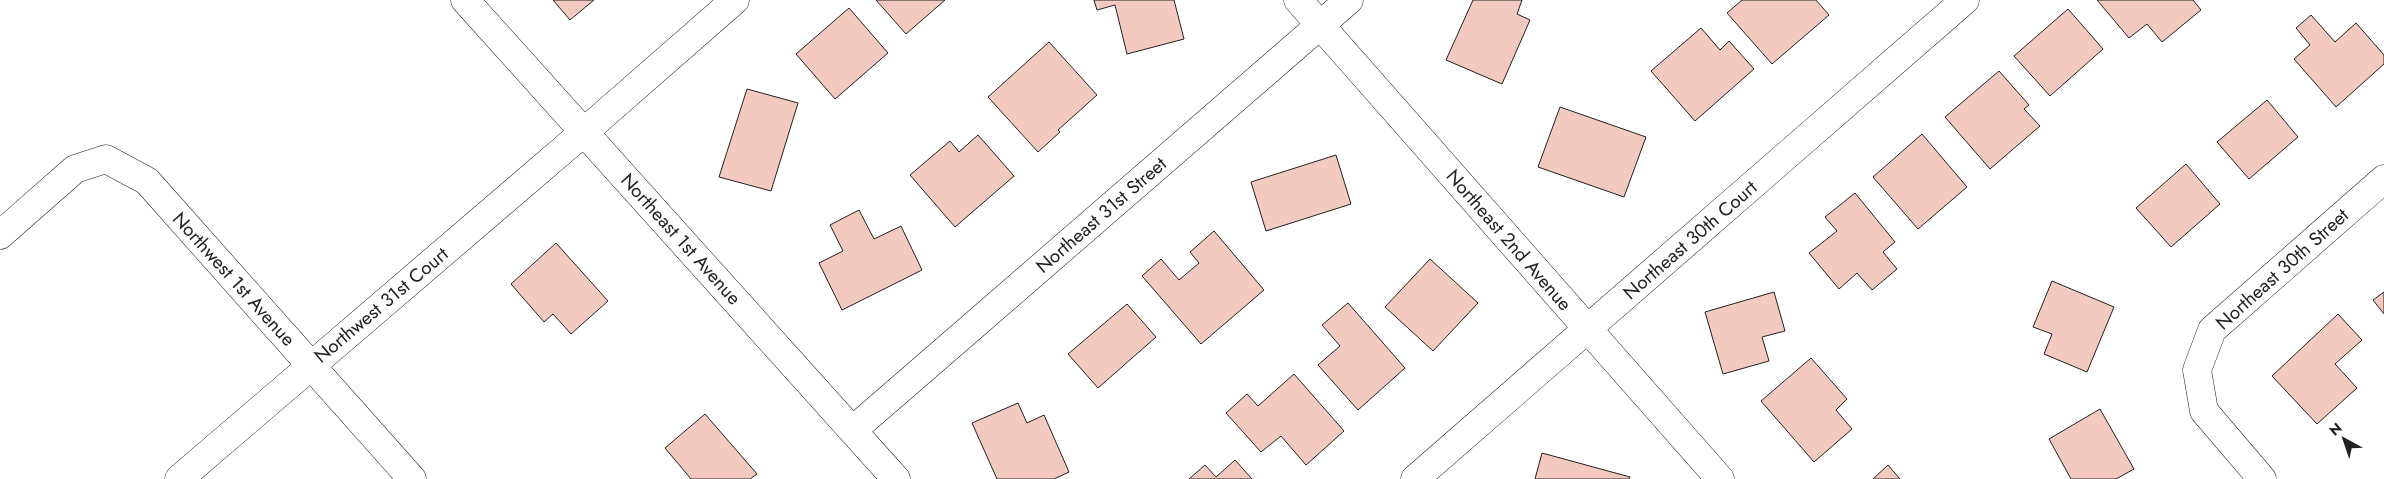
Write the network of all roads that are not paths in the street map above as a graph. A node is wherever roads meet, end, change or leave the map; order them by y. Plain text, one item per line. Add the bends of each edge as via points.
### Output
1 (465, 0) edge
2 (735, 0) edge
3 (1298, 0) edge
4 (1349, 0) edge
5 (1965, 0) edge
6 (1320, 25) junction
7 (584, 132) junction
8 (2384, 179) edge
9 (0, 235) edge
10 (1587, 329) junction
11 (311, 365) junction
12 (853, 430) junction
13 (179, 479) edge
14 (412, 479) edge
15 (896, 479) edge
16 (1415, 479) edge
17 (1720, 479) edge
18 (2262, 479) edge

1 - 7 street, Northeast 1st Avenue
2 - 7 street, Northwest 31st Court
3 - 6 street, Northeast 2nd Avenue
4 - 6 street, Northeast 31st Street
5 - 10 street, Northeast 30th Court
6 - 10 street, Northeast 2nd Avenue
6 - 12 street, Northeast 31st Street
7 - 11 street, Northwest 31st Court
7 - 12 street, Northeast 1st Avenue
8 - 18 street, Northeast 30th Street via 2212,330 2197,370 2204,411
9 - 11 street, Northwest 1st Avenue via 75,169 106,159 147,181
10 - 16 street, Northeast 30th Court
10 - 17 street, Northeast 2nd Avenue
11 - 13 street, Northwest 31st Court
11 - 14 street, Northwest 1st Avenue
12 - 15 street, Northeast 1st Avenue

